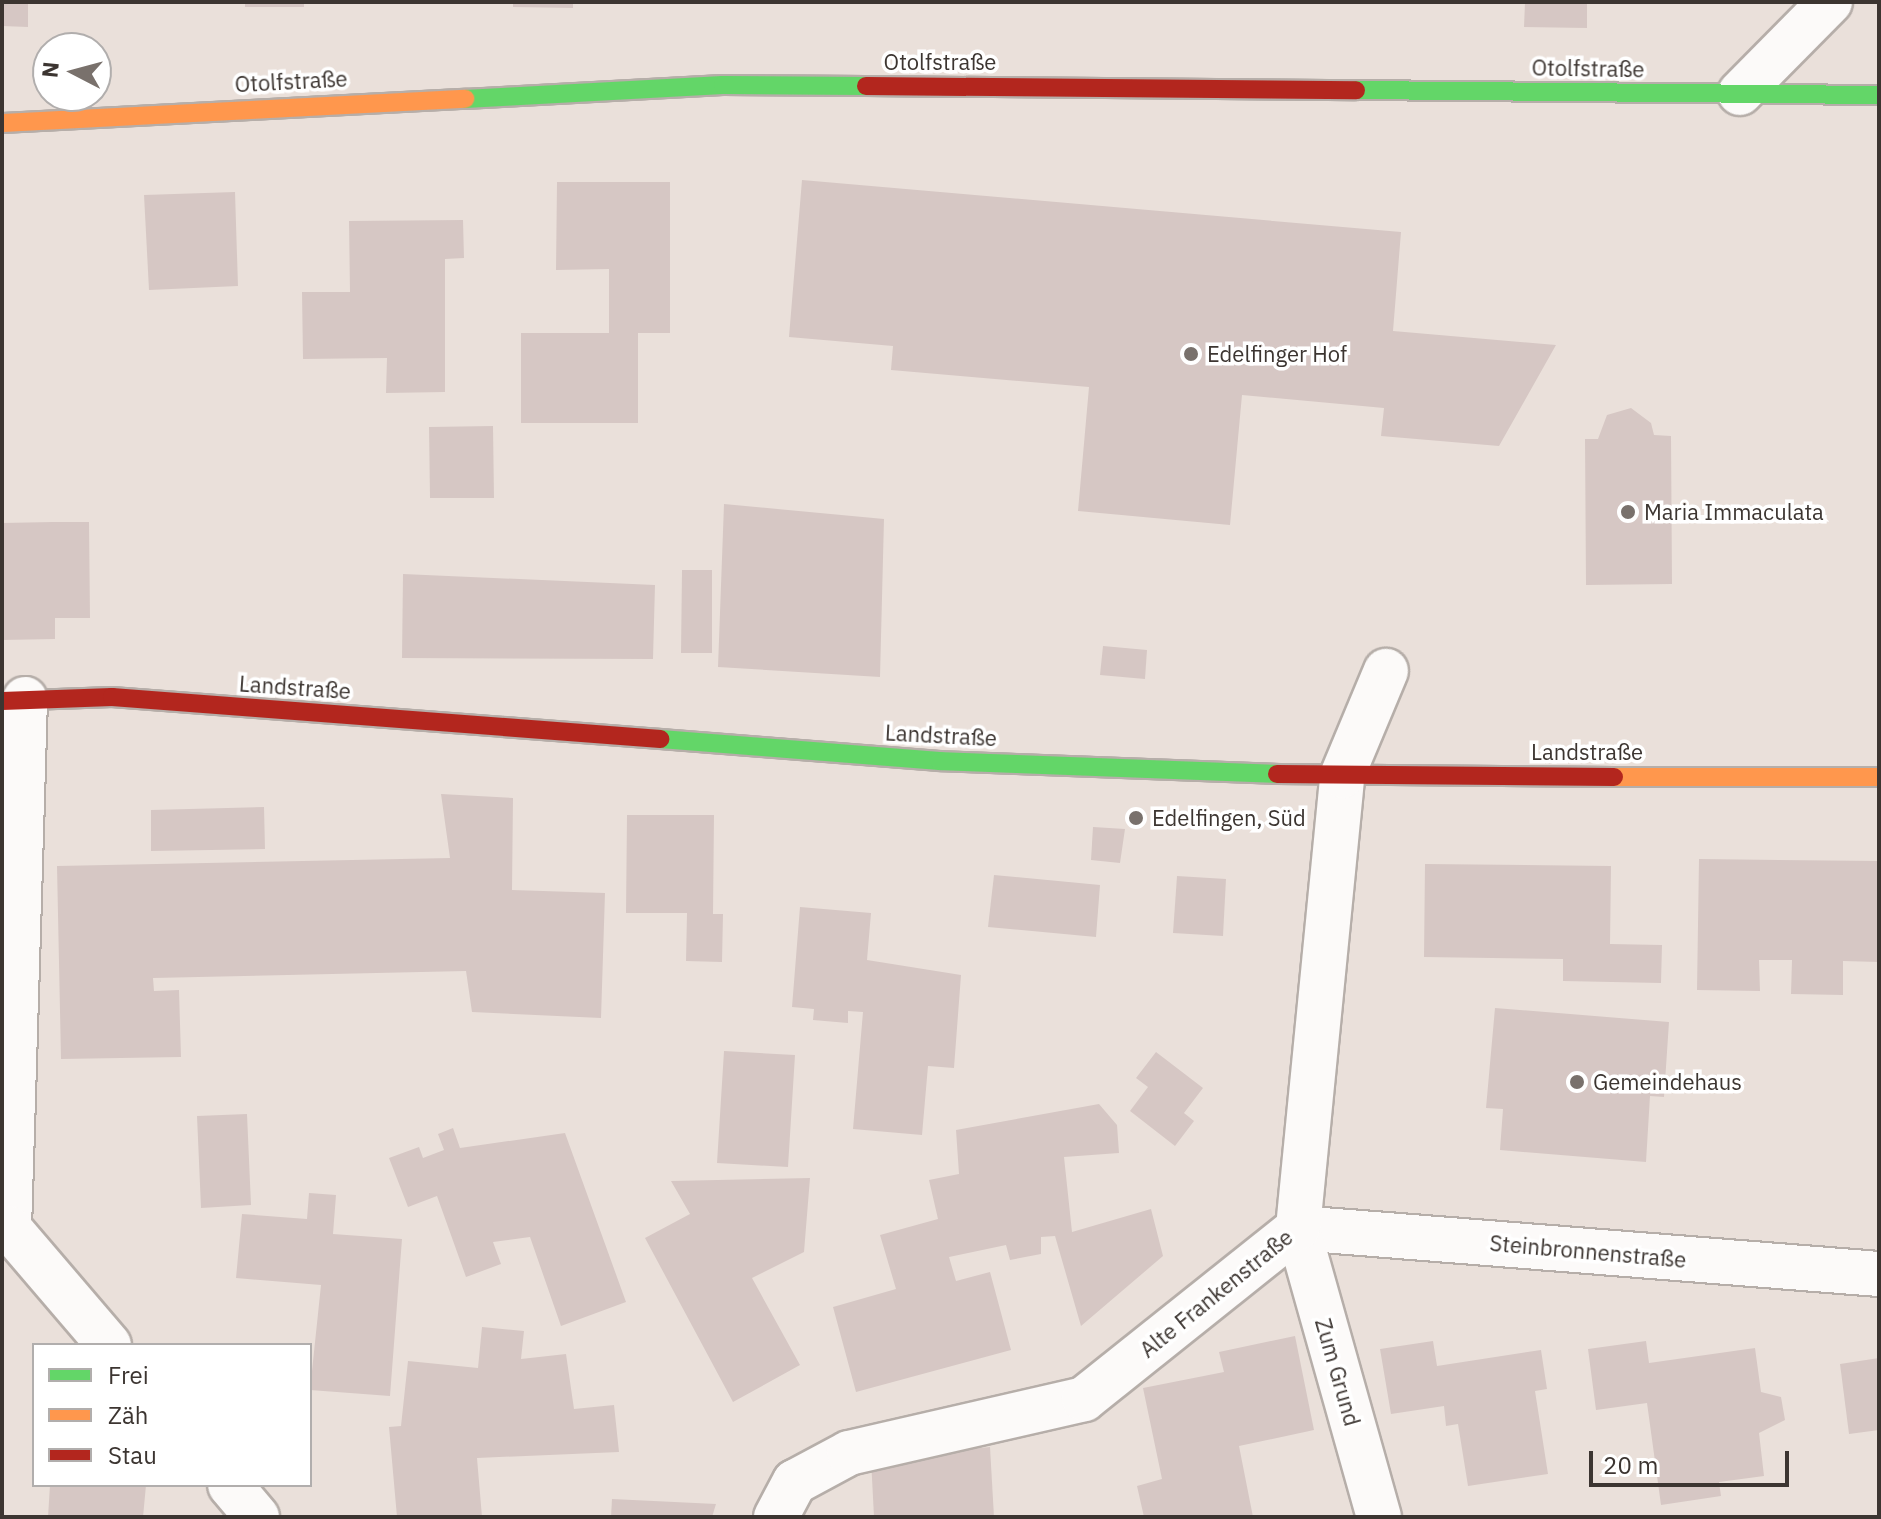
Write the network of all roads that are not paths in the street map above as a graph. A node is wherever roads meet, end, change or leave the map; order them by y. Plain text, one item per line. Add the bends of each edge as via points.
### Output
1 (1830, 2) edge
2 (1740, 93) junction
3 (1879, 95) edge
4 (2, 123) edge
5 (1386, 671) dead end
6 (14, 700) edge
7 (1342, 776) junction
8 (1879, 777) edge
9 (5, 1228) edge
10 (1298, 1228) junction
11 (1879, 1274) edge
12 (107, 1343) edge
13 (232, 1487) edge
14 (257, 1517) edge
15 (776, 1517) edge
16 (1379, 1517) edge

1 - 2 street
2 - 3 street, Otolfstraße
2 - 4 street, Otolfstraße via 723,85
5 - 7 street, Alte Frankenstraße
6 - 7 street, Landstraße via 112,697 940,761
6 - 9 street
7 - 8 street, Landstraße
7 - 10 street, Alte Frankenstraße
9 - 12 street
10 - 11 street, Steinbronnenstraße
10 - 15 street, Alte Frankenstraße via 1084,1399 849,1453 795,1482
10 - 16 street, Zum Grund
13 - 14 street

